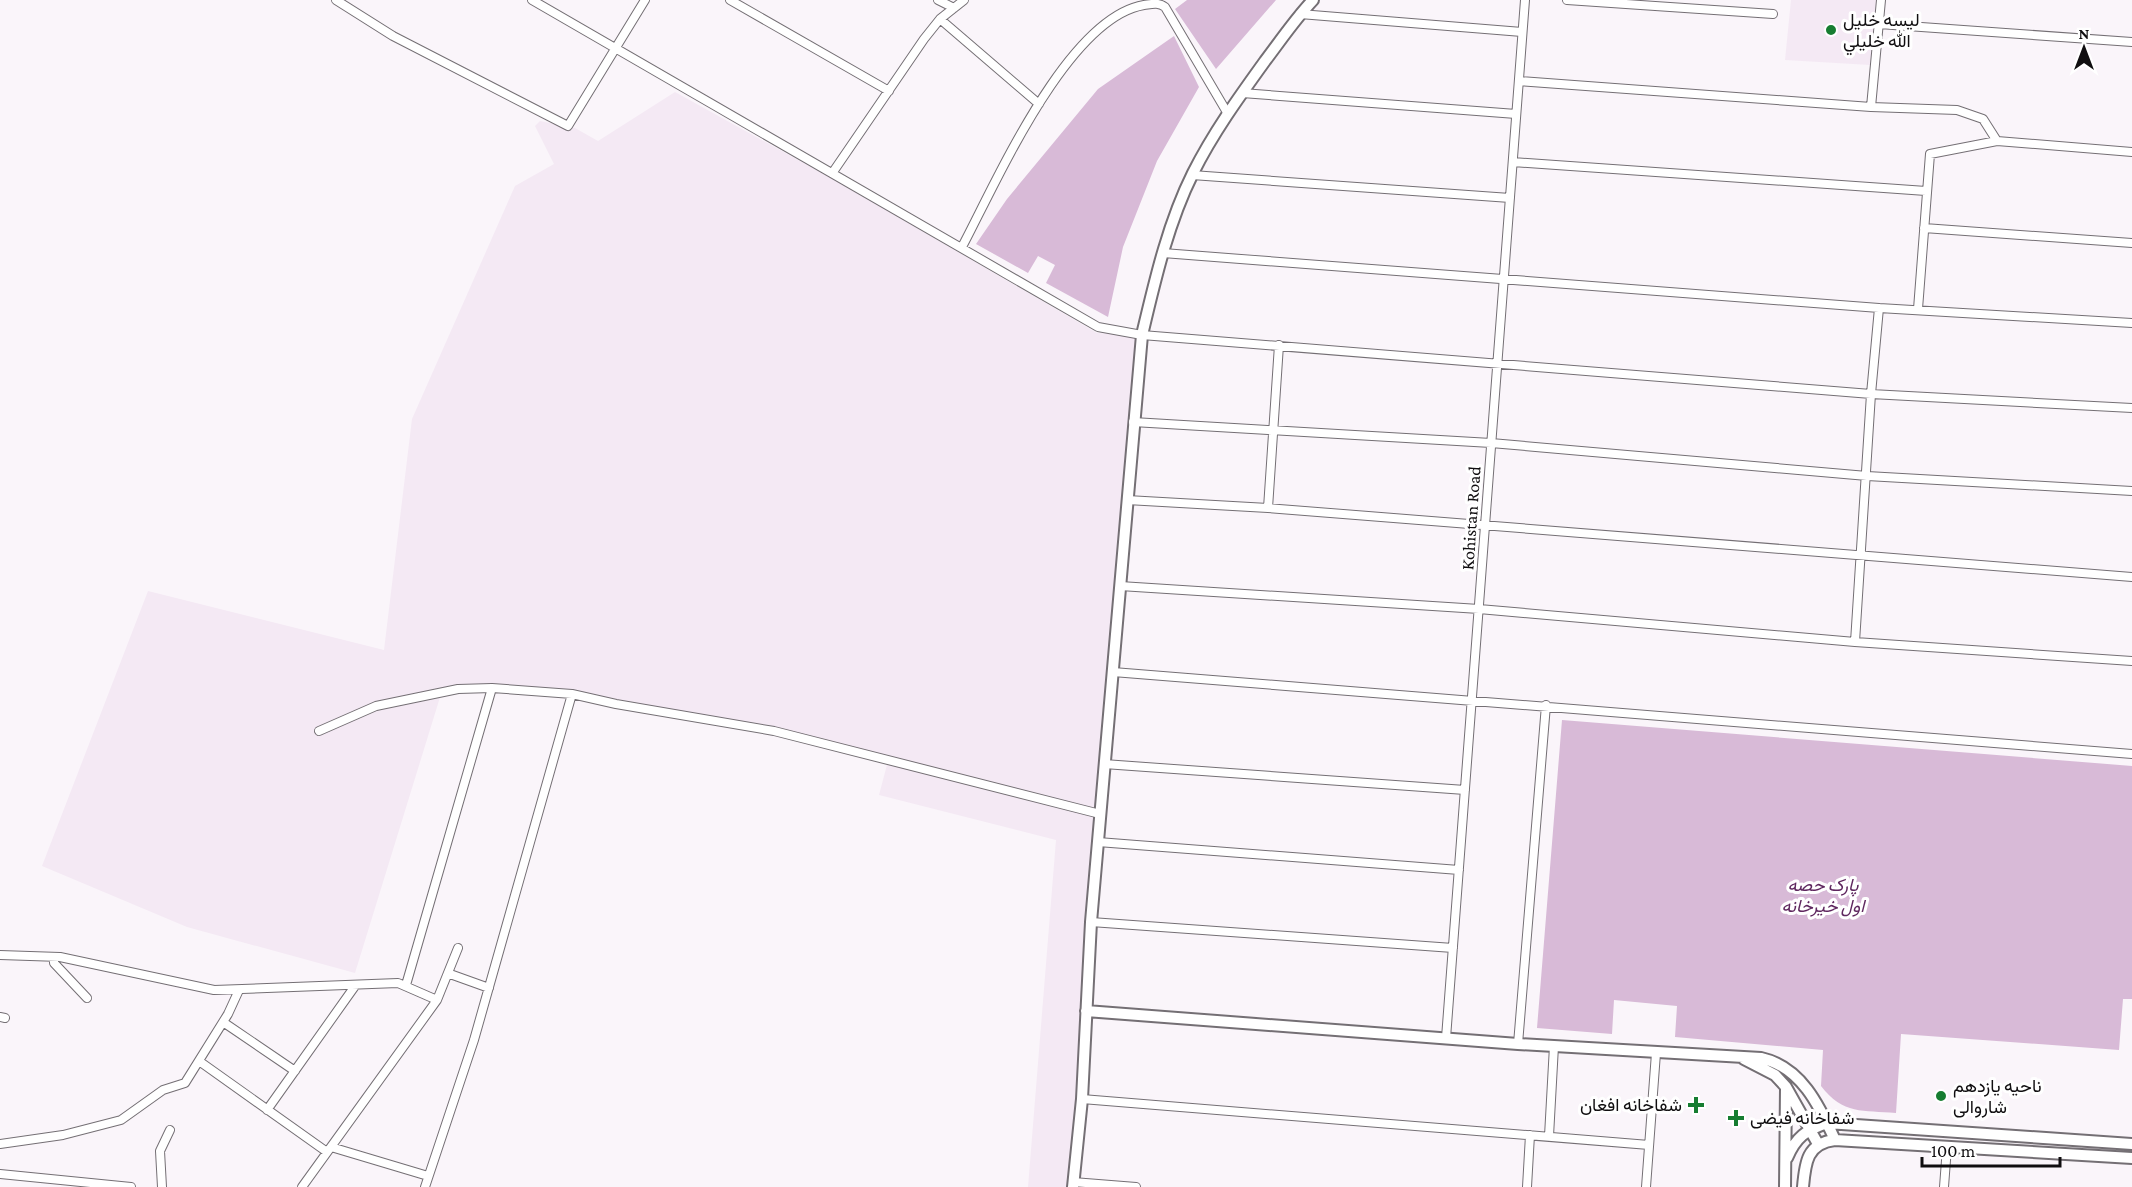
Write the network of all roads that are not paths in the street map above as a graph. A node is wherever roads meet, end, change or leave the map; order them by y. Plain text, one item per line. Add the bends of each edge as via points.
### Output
1 (336, 0) edge
2 (532, 0) edge
3 (645, 0) edge
4 (730, 0) edge
5 (938, 0) edge
6 (964, 0) edge
7 (1313, 0) edge
8 (1525, 0) edge
9 (1567, 0) edge
10 (1881, 0) edge
11 (954, 8) junction
12 (1299, 14) junction
13 (1773, 14) dead end
14 (940, 19) junction
15 (1879, 24) junction
16 (1522, 32) junction
17 (2132, 42) edge
18 (616, 49) junction
19 (1519, 81) junction
20 (889, 91) junction
21 (1242, 93) junction
22 (1039, 104) junction
23 (1871, 107) junction
24 (1228, 114) junction
25 (1516, 114) junction
26 (1997, 141) junction
27 (2132, 152) edge
28 (1513, 162) junction
29 (833, 172) junction
30 (1192, 175) junction
31 (1926, 191) junction
32 (1510, 198) junction
33 (1924, 228) junction
34 (2132, 243) edge
35 (962, 247) junction
36 (1163, 253) junction
37 (1504, 279) junction
38 (1879, 308) junction
39 (1918, 309) junction
40 (2132, 323) edge
41 (1142, 334) junction
42 (1279, 345) junction
43 (1498, 362) junction
44 (1871, 394) junction
45 (2132, 408) edge
46 (1133, 422) junction
47 (1274, 430) junction
48 (1491, 443) junction
49 (1867, 476) junction
50 (2132, 490) edge
51 (1127, 500) junction
52 (1268, 508) junction
53 (1485, 527) junction
54 (1860, 556) junction
55 (2132, 577) edge
56 (1120, 586) junction
57 (1479, 609) junction
58 (1855, 642) junction
59 (2132, 661) edge
60 (1113, 672) junction
61 (492, 688) junction
62 (572, 694) junction
63 (1472, 700) junction
64 (1546, 705) junction
65 (319, 731) dead end
66 (2132, 754) edge
67 (1104, 764) junction
68 (1465, 790) junction
69 (1100, 814) junction
70 (1098, 842) junction
71 (1459, 870) junction
72 (1091, 922) junction
73 (458, 948) dead end
74 (1453, 948) junction
75 (0, 955) edge
76 (54, 957) junction
77 (450, 974) junction
78 (406, 985) junction
79 (355, 986) junction
80 (489, 988) junction
81 (239, 990) junction
82 (87, 998) dead end
83 (437, 999) junction
84 (1086, 1011) junction
85 (223, 1022) junction
86 (1446, 1038) junction
87 (1518, 1044) junction
88 (1554, 1046) junction
89 (1656, 1053) junction
90 (1744, 1059) junction
91 (199, 1061) junction
92 (295, 1071) junction
93 (1786, 1087) junction
94 (1082, 1099) junction
95 (267, 1110) junction
96 (1827, 1123) junction
97 (1810, 1129) junction
98 (170, 1130) dead end
99 (1530, 1135) junction
100 (1549, 1136) junction
101 (2005, 1136) junction
102 (1835, 1140) junction
103 (0, 1144) edge
104 (1649, 1144) junction
105 (1818, 1144) junction
106 (2132, 1144) edge
107 (1947, 1147) junction
108 (329, 1150) junction
109 (2004, 1150) junction
110 (1787, 1158) junction
111 (2132, 1158) edge
112 (0, 1174) edge
113 (428, 1176) junction
114 (1073, 1185) edge
115 (131, 1187) edge
116 (162, 1187) edge
117 (302, 1187) edge
118 (425, 1187) edge
119 (1136, 1187) edge
120 (1527, 1187) edge
121 (1646, 1187) edge
122 (1785, 1187) edge
123 (1803, 1187) edge
124 (1944, 1187) edge

1 - 18 street via 393,36 568,126
2 - 18 street
3 - 18 street
4 - 20 street
5 - 11 street
6 - 11 street
7 - 12 main road
8 - 16 street, Kohistan Road
9 - 13 street
10 - 15 street
11 - 14 street
12 - 16 street
12 - 21 main road
14 - 20 street
14 - 22 street
15 - 17 street
15 - 23 street
16 - 19 street, Kohistan Road
18 - 29 street
19 - 23 street
19 - 25 street, Kohistan Road
20 - 29 street
21 - 24 main road
21 - 25 street
22 - 24 street via 1088,37 1131,8 1157,3 1165,7
22 - 35 street
23 - 26 street via 1971,113 1983,119
24 - 30 main road
25 - 28 street, Kohistan Road
26 - 27 street
26 - 31 street via 1930,154
28 - 31 street
28 - 32 street, Kohistan Road
29 - 35 street
30 - 32 street
30 - 36 main road
31 - 33 street
32 - 37 street, Kohistan Road
33 - 34 street
33 - 39 street
35 - 41 street via 1098,327
36 - 37 street
36 - 41 main road
37 - 38 street
37 - 43 street, Kohistan Road
38 - 39 street
38 - 44 street
39 - 40 street
41 - 42 street
41 - 46 main road
42 - 43 street
42 - 47 street
43 - 44 street
43 - 48 street, Kohistan Road
44 - 45 street
44 - 49 street
46 - 47 street
46 - 51 main road
47 - 48 street
47 - 52 street
48 - 49 street
48 - 53 street, Kohistan Road
49 - 50 street
49 - 54 street
51 - 52 street
51 - 56 main road
52 - 53 street
53 - 54 street
53 - 57 street, Kohistan Road
54 - 55 street
54 - 58 street
56 - 57 street
56 - 60 main road
57 - 58 street
57 - 63 street, Kohistan Road
58 - 59 street
60 - 63 street
60 - 67 main road
61 - 62 street
61 - 65 street via 458,689 376,706
61 - 78 street
62 - 69 street via 774,731
62 - 80 street
63 - 64 street
63 - 68 street, Kohistan Road
64 - 66 street
64 - 87 street
67 - 68 street
67 - 69 main road
68 - 71 street, Kohistan Road
69 - 70 main road
70 - 71 street
70 - 72 main road
71 - 74 street, Kohistan Road
72 - 74 street
72 - 84 main road
73 - 77 street
74 - 86 street, Kohistan Road
75 - 76 street
76 - 81 street via 213,990
76 - 82 street via 54,963
77 - 80 street
77 - 83 street
78 - 79 street
78 - 83 street
79 - 81 street
79 - 92 street
80 - 113 street
81 - 85 street
83 - 108 street
84 - 86 main road
84 - 94 main road
85 - 91 street
85 - 92 street
86 - 87 main road
87 - 88 main road
88 - 89 main road
88 - 100 street
89 - 90 main road
89 - 104 street
90 - 93 main road via 1775,1075
90 - 96 main road via 1761,1058 1786,1068 1806,1087
91 - 95 street
91 - 103 street via 185,1083 163,1090 121,1120 63,1135
92 - 95 street
93 - 97 main road
93 - 110 main road
94 - 99 street
94 - 114 main road
95 - 108 street
96 - 97 main road
96 - 101 main road
96 - 102 main road
97 - 105 main road
97 - 110 main road via 1794,1141
98 - 116 street via 160,1151
99 - 100 street
99 - 120 street
100 - 104 street
101 - 106 main road
101 - 109 main road
102 - 105 main road
102 - 107 main road
104 - 121 street
105 - 123 main road via 1808,1155
107 - 109 main road
107 - 124 street
108 - 113 street
108 - 117 street
109 - 111 main road
110 - 122 main road
112 - 115 street
113 - 118 street
114 - 119 street

